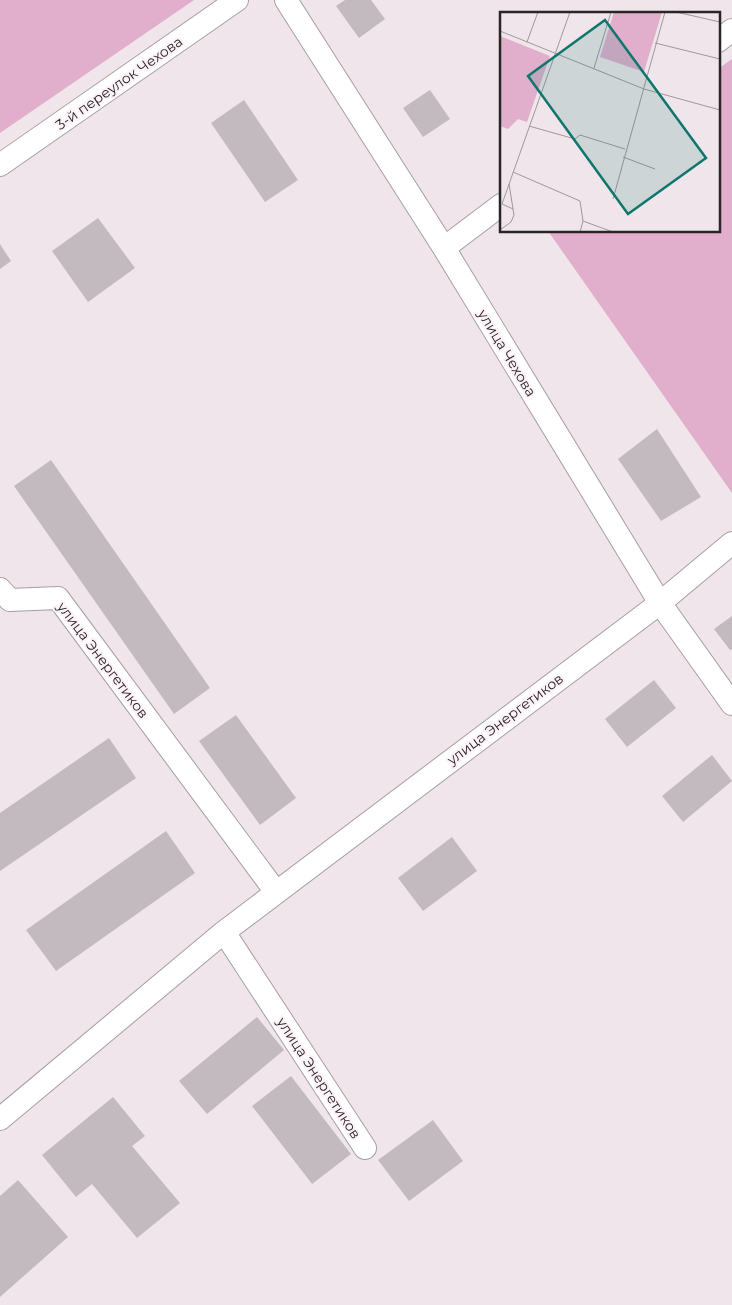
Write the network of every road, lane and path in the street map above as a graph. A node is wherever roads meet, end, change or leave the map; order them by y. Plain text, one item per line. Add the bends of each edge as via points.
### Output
1 (237, 0) edge
2 (286, 0) edge
3 (732, 30) edge
4 (720, 39) edge
5 (0, 165) edge
6 (500, 206) edge
7 (444, 248) junction
8 (732, 543) edge
9 (0, 589) edge
10 (660, 604) junction
11 (732, 704) edge
12 (276, 892) junction
13 (224, 932) junction
14 (0, 1119) edge
15 (365, 1148) dead end

1 - 5 street, 3-й переулок Чехова
2 - 7 street, улица Чехова
3 - 4 street
6 - 7 street
7 - 10 street, улица Чехова
8 - 10 street, улица Энергетиков
9 - 12 street, улица Энергетиков via 10,600 58,598
10 - 11 street, улица Чехова
10 - 12 street, улица Энергетиков
12 - 13 street, улица Энергетиков
13 - 14 street, улица Энергетиков
13 - 15 street, улица Энергетиков

